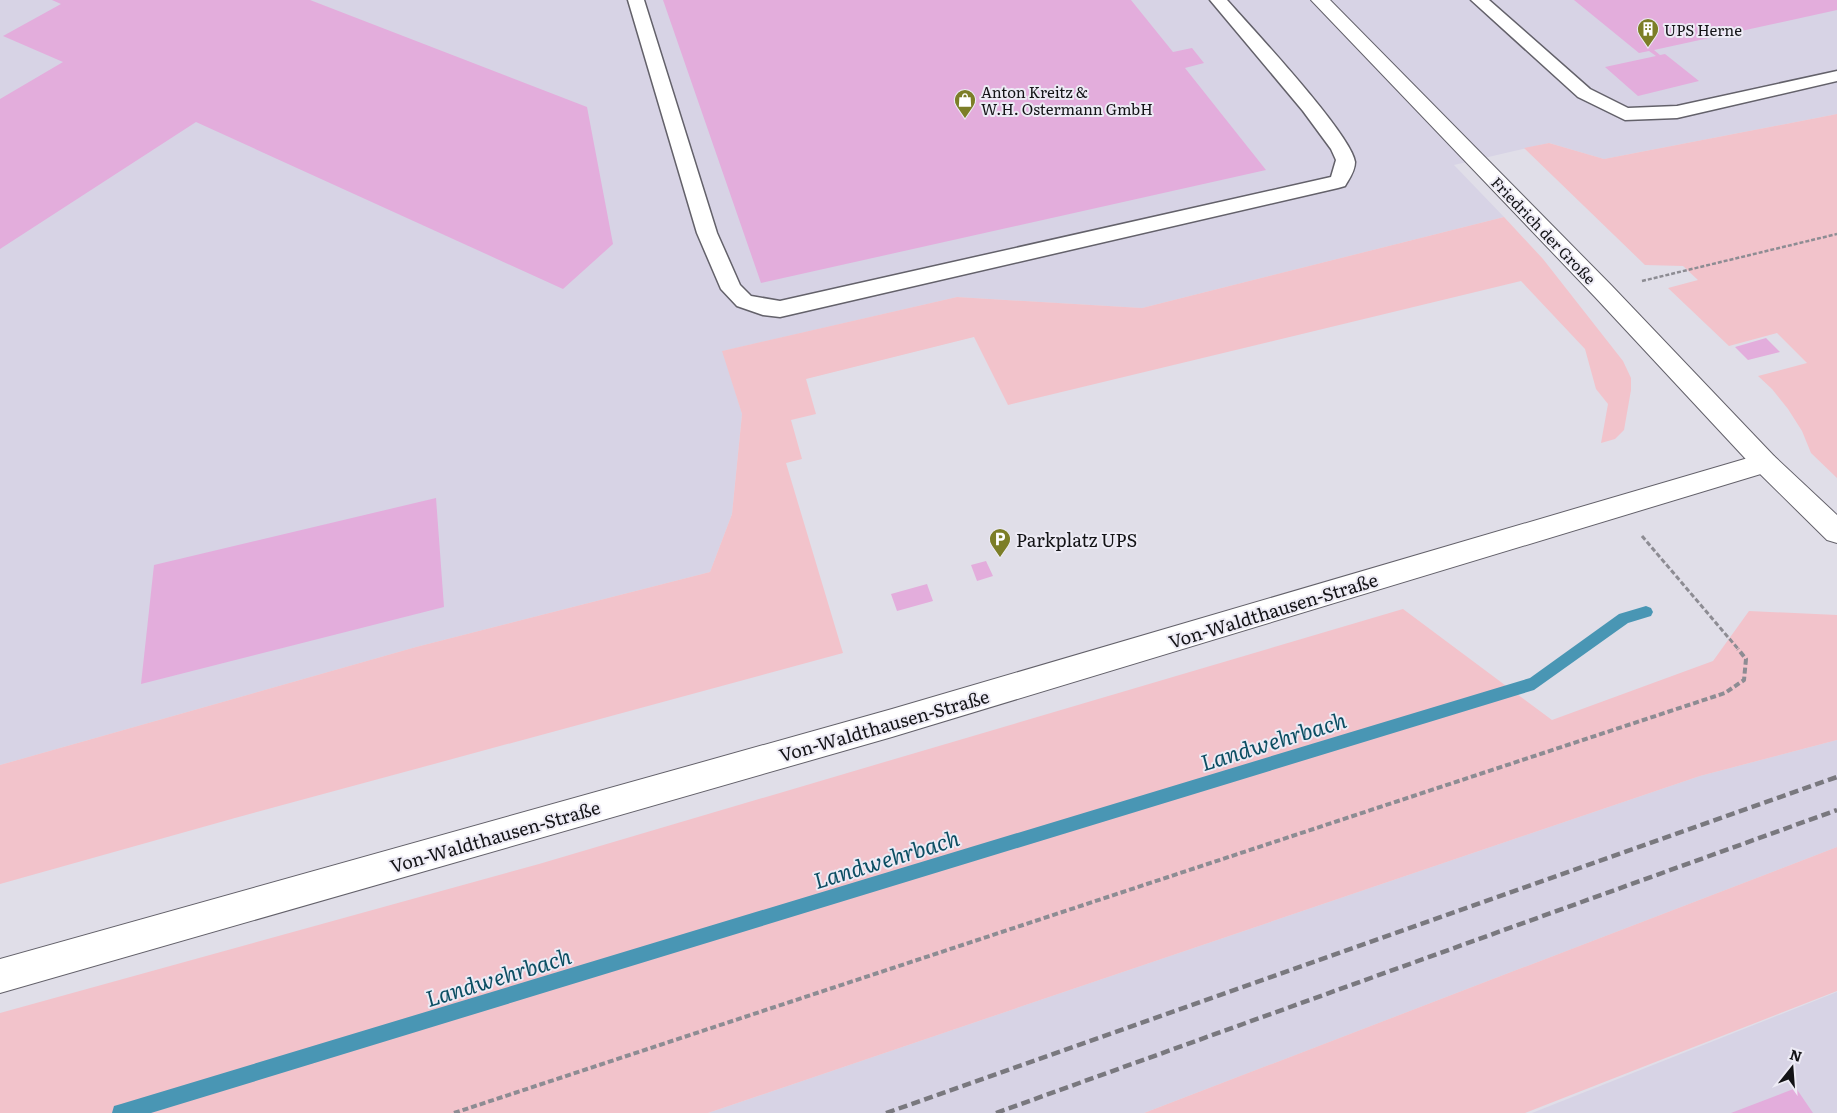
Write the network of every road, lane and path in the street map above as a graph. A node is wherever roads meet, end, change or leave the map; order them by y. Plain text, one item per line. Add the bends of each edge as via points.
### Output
1 (636, 0) edge
2 (1218, 0) edge
3 (1320, 0) edge
4 (1479, 0) edge
5 (1837, 76) edge
6 (1837, 234) edge
7 (1603, 291) junction
8 (1765, 463) junction
9 (1617, 507) junction
10 (1837, 532) edge
11 (0, 976) edge
12 (454, 1113) edge

1 - 2 lane via 707,233 732,289 744,301 780,309 1338,182 1344,173 1346,159 1330,133
3 - 7 street, Friedrich der Große
4 - 5 lane via 1584,93 1624,114 1677,112
6 - 7 path
7 - 8 street, Friedrich der Große
8 - 9 street, Von-Waldthausen-Straße
8 - 10 street, Friedrich der Große
9 - 11 street, Von-Waldthausen-Straße via 892,723
9 - 12 path via 1746,659 1744,680 1725,693

